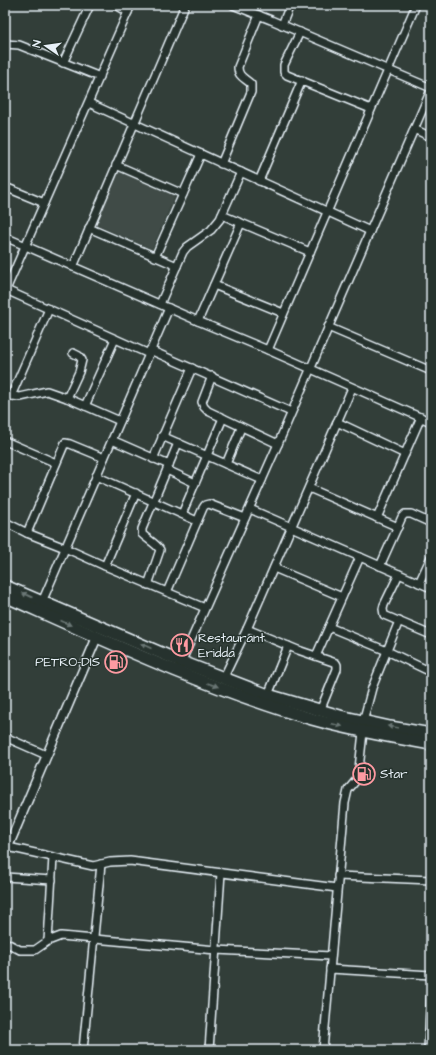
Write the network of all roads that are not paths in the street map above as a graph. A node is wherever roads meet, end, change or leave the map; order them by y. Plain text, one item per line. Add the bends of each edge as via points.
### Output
1 (90, 5) edge
2 (116, 5) edge
3 (185, 5) edge
4 (233, 5) edge
5 (290, 5) edge
6 (416, 5) edge
7 (129, 8) edge
8 (259, 15) junction
9 (282, 25) junction
10 (300, 32) junction
11 (5, 44) edge
12 (63, 63) junction
13 (388, 70) junction
14 (100, 77) junction
15 (302, 80) junction
16 (431, 89) edge
17 (89, 103) junction
18 (371, 109) junction
19 (134, 124) junction
20 (414, 129) junction
21 (431, 137) edge
22 (201, 154) junction
23 (222, 164) junction
24 (116, 165) junction
25 (241, 172) junction
26 (259, 181) junction
27 (5, 187) edge
28 (183, 194) junction
29 (44, 203) junction
30 (327, 212) junction
31 (222, 215) junction
32 (241, 223) junction
33 (89, 228) junction
34 (370, 231) junction
35 (5, 237) edge
36 (25, 246) junction
37 (310, 252) junction
38 (155, 257) junction
39 (177, 266) junction
40 (73, 267) junction
41 (214, 285) junction
42 (5, 291) edge
43 (160, 304) junction
44 (169, 308) junction
45 (49, 309) junction
46 (283, 313) junction
47 (198, 321) junction
48 (328, 327) junction
49 (114, 339) junction
50 (268, 350) junction
51 (150, 352) junction
52 (73, 353) dead end
53 (192, 368) junction
54 (310, 369) junction
55 (431, 371) edge
56 (212, 376) junction
57 (352, 388) junction
58 (8, 396) edge
59 (67, 398) junction
60 (85, 406) junction
61 (291, 412) junction
62 (223, 418) junction
63 (421, 418) junction
64 (120, 421) junction
65 (337, 422) junction
66 (431, 422) edge
67 (241, 428) junction
68 (162, 436) junction
69 (112, 440) junction
70 (5, 441) edge
71 (178, 443) junction
72 (278, 444) junction
73 (405, 454) junction
74 (208, 456) junction
75 (104, 458) junction
76 (153, 458) junction
77 (56, 463) junction
78 (226, 464) junction
79 (168, 468) junction
80 (96, 476) junction
81 (262, 480) junction
82 (195, 483) junction
83 (309, 488) junction
84 (136, 493) junction
85 (153, 501) junction
86 (250, 509) junction
87 (182, 514) junction
88 (245, 518) junction
89 (377, 518) junction
90 (197, 521) junction
91 (5, 522) edge
92 (431, 522) edge
93 (292, 527) junction
94 (398, 527) junction
95 (26, 532) junction
96 (65, 548) junction
97 (360, 557) junction
98 (431, 557) edge
99 (104, 566) junction
100 (380, 566) junction
101 (274, 568) junction
102 (399, 574) junction
103 (419, 583) junction
104 (148, 584) junction
105 (5, 586) edge
106 (431, 588) edge
107 (167, 592) junction
108 (5, 596) edge
109 (342, 597) junction
110 (42, 602) junction
111 (206, 608) junction
112 (399, 622) junction
113 (329, 627) junction
114 (248, 629) junction
115 (431, 635) edge
116 (97, 637) junction
117 (288, 646) junction
118 (387, 651) junction
119 (316, 656) junction
120 (179, 667) junction
121 (431, 672) edge
122 (223, 678) junction
123 (268, 695) junction
124 (320, 711) junction
125 (363, 727) junction
126 (431, 734) edge
127 (5, 738) edge
128 (431, 744) edge
129 (46, 755) junction
130 (6, 850) edge
131 (53, 857) junction
132 (101, 864) junction
133 (221, 873) junction
134 (338, 876) junction
135 (5, 877) edge
136 (52, 880) junction
137 (431, 880) edge
138 (337, 888) junction
139 (94, 940) junction
140 (48, 941) junction
141 (5, 942) edge
142 (216, 950) junction
143 (331, 956) junction
144 (330, 969) junction
145 (431, 975) edge
146 (431, 989) edge
147 (83, 1050) edge
148 (209, 1050) edge
149 (323, 1050) edge
150 (428, 1050) edge

1 - 12 street
2 - 7 street
3 - 19 street
4 - 8 street
5 - 9 street
6 - 13 street
7 - 14 street
8 - 9 street
8 - 23 street via 238,67 241,77 251,84 252,92
9 - 10 street
10 - 13 street
10 - 15 street via 284,69 287,75
11 - 12 street via 19,45
12 - 14 street
13 - 16 street
13 - 18 street
14 - 17 street
15 - 18 street
15 - 26 street
16 - 20 street
17 - 19 street
17 - 29 street
18 - 30 street
19 - 22 street
19 - 24 street
20 - 21 street
20 - 34 street
22 - 23 street
22 - 28 street
23 - 25 street
24 - 28 street
24 - 33 street
25 - 26 street
25 - 31 street
26 - 30 street
27 - 29 street
28 - 38 street
29 - 36 street
30 - 34 street
30 - 37 street
31 - 32 street
31 - 39 street via 216,225 187,247
32 - 37 street
32 - 41 street
33 - 38 street
33 - 40 street
34 - 48 street
35 - 36 street
36 - 40 street
36 - 42 street
37 - 46 street
38 - 39 street
39 - 43 street
40 - 43 street
41 - 46 street
41 - 47 street
42 - 45 street
43 - 44 street
44 - 47 street
44 - 51 street
45 - 49 street
45 - 58 street
46 - 50 street
47 - 50 street
48 - 54 street
48 - 55 street
49 - 51 street
49 - 60 street
50 - 54 street
51 - 53 street
51 - 64 street
52 - 59 street via 82,360
53 - 56 street
53 - 68 street
54 - 57 street
54 - 61 street
56 - 61 street
56 - 62 street via 202,402 208,411
57 - 63 street
57 - 65 street
58 - 59 street via 20,397 47,391
59 - 60 street
60 - 64 street
61 - 72 street
62 - 67 street
62 - 74 street
63 - 66 street
63 - 73 street
64 - 69 street
65 - 73 street
65 - 83 street
67 - 72 street
67 - 78 street
68 - 71 street
68 - 76 street
69 - 75 street
69 - 76 street
70 - 77 street
71 - 74 street
71 - 79 street
72 - 81 street
73 - 89 street
74 - 78 street
74 - 82 street
75 - 77 street via 67,443 63,446
75 - 80 street
76 - 79 street
77 - 95 street
78 - 81 street
79 - 82 street
79 - 85 street
80 - 84 street
80 - 96 street
81 - 86 street
82 - 87 street
83 - 89 street
83 - 93 street
84 - 85 street
84 - 99 street
85 - 87 street
85 - 104 street via 142,534 160,550
86 - 88 street
86 - 93 street
87 - 90 street
88 - 90 street via 209,504 202,508
88 - 111 street
89 - 94 street
90 - 107 street
91 - 95 street
92 - 94 street via 407,513 402,516
93 - 97 street
93 - 101 street
94 - 100 street
95 - 96 street
96 - 99 street
96 - 110 street
97 - 100 street
97 - 109 street
98 - 103 street
99 - 104 street
100 - 102 street
101 - 109 street
101 - 114 street
102 - 103 street
102 - 112 street via 383,610 384,615
103 - 106 street
104 - 107 street
110 -> 105 highway
107 - 111 street
108 -> 116 highway
109 - 113 street
120 -> 110 highway
111 - 120 street
112 - 115 street
112 - 118 street
113 - 118 street
113 - 119 street
114 - 117 street
114 - 122 street
116 - 120 highway
116 - 129 street
117 - 119 street
117 - 123 street
118 - 121 street
118 - 125 street via 370,693
119 - 124 street via 337,665
120 - 122 highway
120 -> 125 highway via 264,704 313,719
122 - 123 highway
123 - 124 highway
124 - 125 highway
126 -> 125 highway
125 - 128 highway
125 - 134 street via 358,778 346,796
127 - 129 street
129 - 130 street
130 - 131 street
131 - 132 street via 93,866
131 - 136 street
132 - 133 street via 130,861
132 - 139 street
133 - 138 street
133 - 142 street
134 - 137 street
134 - 138 street
135 - 136 street
136 - 140 street
138 - 143 street
139 - 140 street via 61,936
139 - 142 street
139 - 147 street
140 - 141 street via 35,950 20,950
142 - 143 street
142 - 148 street
143 - 144 street
144 - 145 street
144 - 149 street
146 - 150 street

